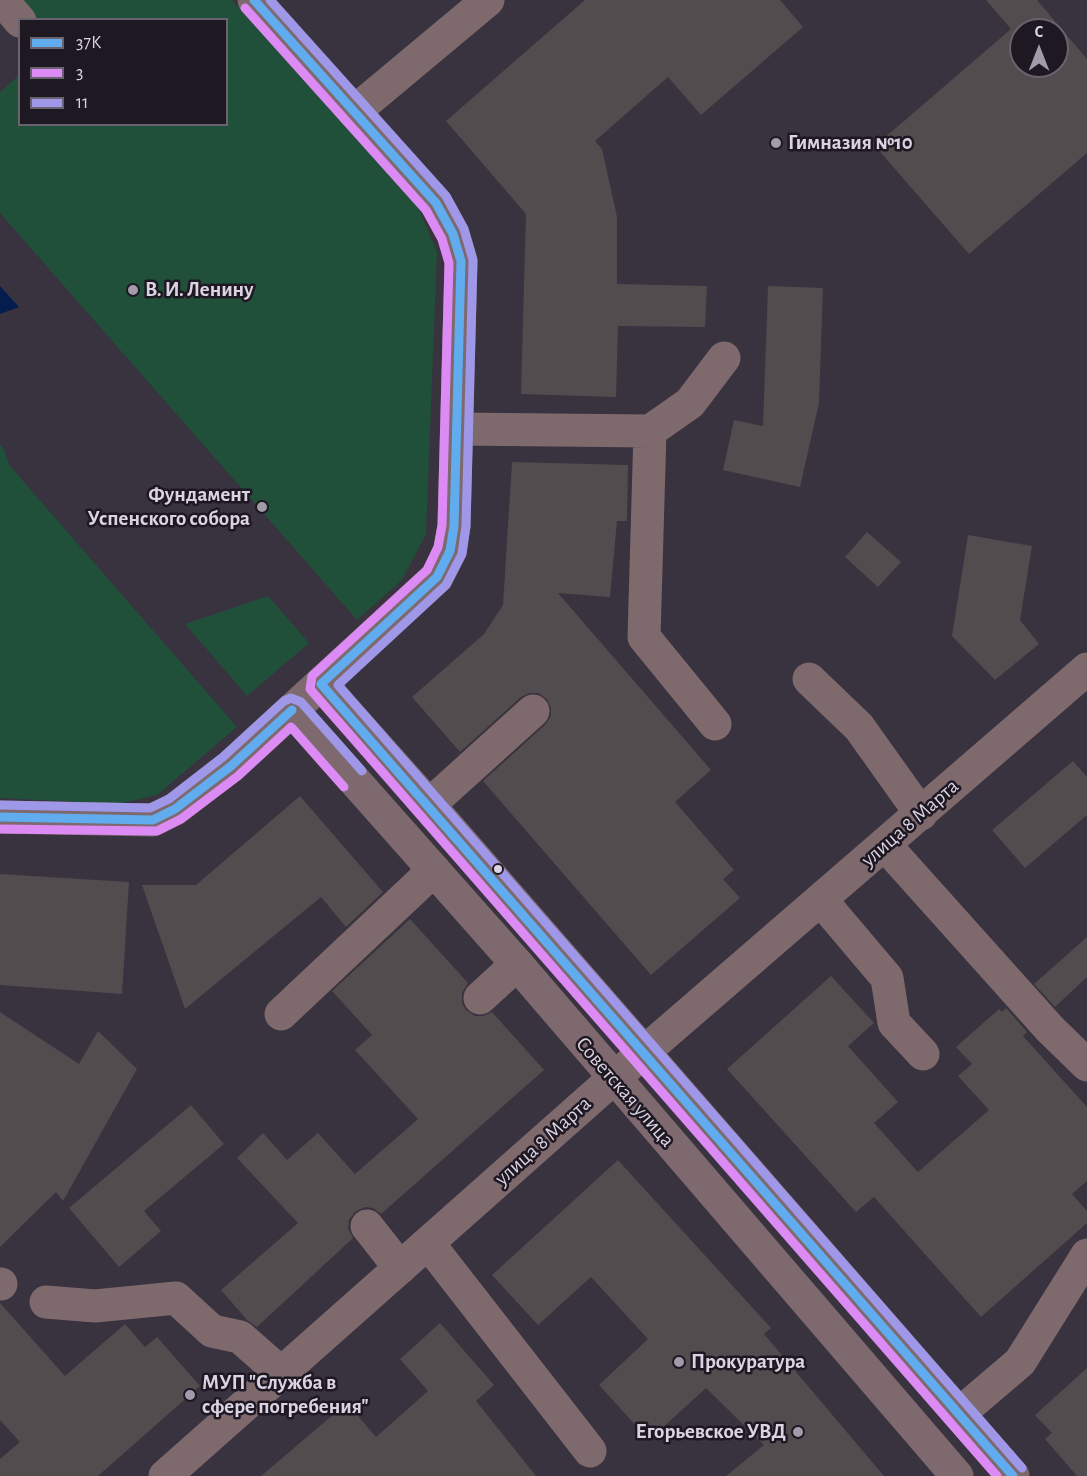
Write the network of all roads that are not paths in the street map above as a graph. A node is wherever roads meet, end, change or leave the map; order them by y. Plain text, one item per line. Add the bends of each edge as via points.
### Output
1 (2, 0) edge
2 (254, 0) edge
3 (488, 0) edge
4 (18, 19) edge
5 (354, 112) junction
6 (724, 358) dead end
7 (457, 429) junction
8 (650, 430) junction
9 (1087, 669) edge
10 (809, 679) dead end
11 (321, 684) junction
12 (292, 710) junction
13 (533, 711) dead end
14 (716, 724) dead end
15 (429, 804) junction
16 (921, 814) junction
17 (0, 817) edge
18 (885, 845) junction
19 (434, 870) junction
20 (821, 900) junction
21 (517, 964) junction
22 (480, 998) dead end
23 (281, 1014) dead end
24 (644, 1053) junction
25 (923, 1054) dead end
26 (1087, 1065) edge
27 (614, 1078) junction
28 (367, 1226) dead end
29 (428, 1243) junction
30 (1087, 1255) edge
31 (400, 1268) junction
32 (46, 1302) dead end
33 (281, 1373) junction
34 (959, 1414) junction
35 (590, 1450) dead end
36 (172, 1474) edge
37 (957, 1476) edge
38 (1013, 1476) edge

1 - 4 street
2 - 5 main road
3 - 5 street
5 - 7 main road via 436,203 453,234 461,261
6 - 8 street via 690,403
7 - 8 street
7 - 11 main road via 454,526 450,551 437,577
8 - 14 street via 644,638
9 - 16 street, улица 8 Марта
10 - 16 street via 859,727
11 - 12 main road
11 - 15 main road, Советская улица
12 - 17 main road via 231,766 175,809 153,820
12 - 19 main road, Советская улица
13 - 15 street
15 - 24 main road, Советская улица
16 - 18 street, улица 8 Марта
18 - 20 street, улица 8 Марта
18 - 26 street
19 - 21 main road, Советская улица
19 - 23 street
20 - 24 street, улица 8 Марта
20 - 25 street via 887,978 894,1023
21 - 22 street
21 - 27 main road, Советская улица
24 - 27 street, улица 8 Марта
24 - 34 main road, Советская улица
27 - 29 street, улица 8 Марта
27 - 37 main road, Советская улица
28 - 31 street
29 - 31 street, улица 8 Марта
29 - 35 street
30 - 34 street via 1020,1362
31 - 33 street, улица 8 Марта
32 - 33 street via 95,1305 176,1298 212,1331 240,1337
33 - 36 street, улица 8 Марта
34 - 38 main road, Советская улица

